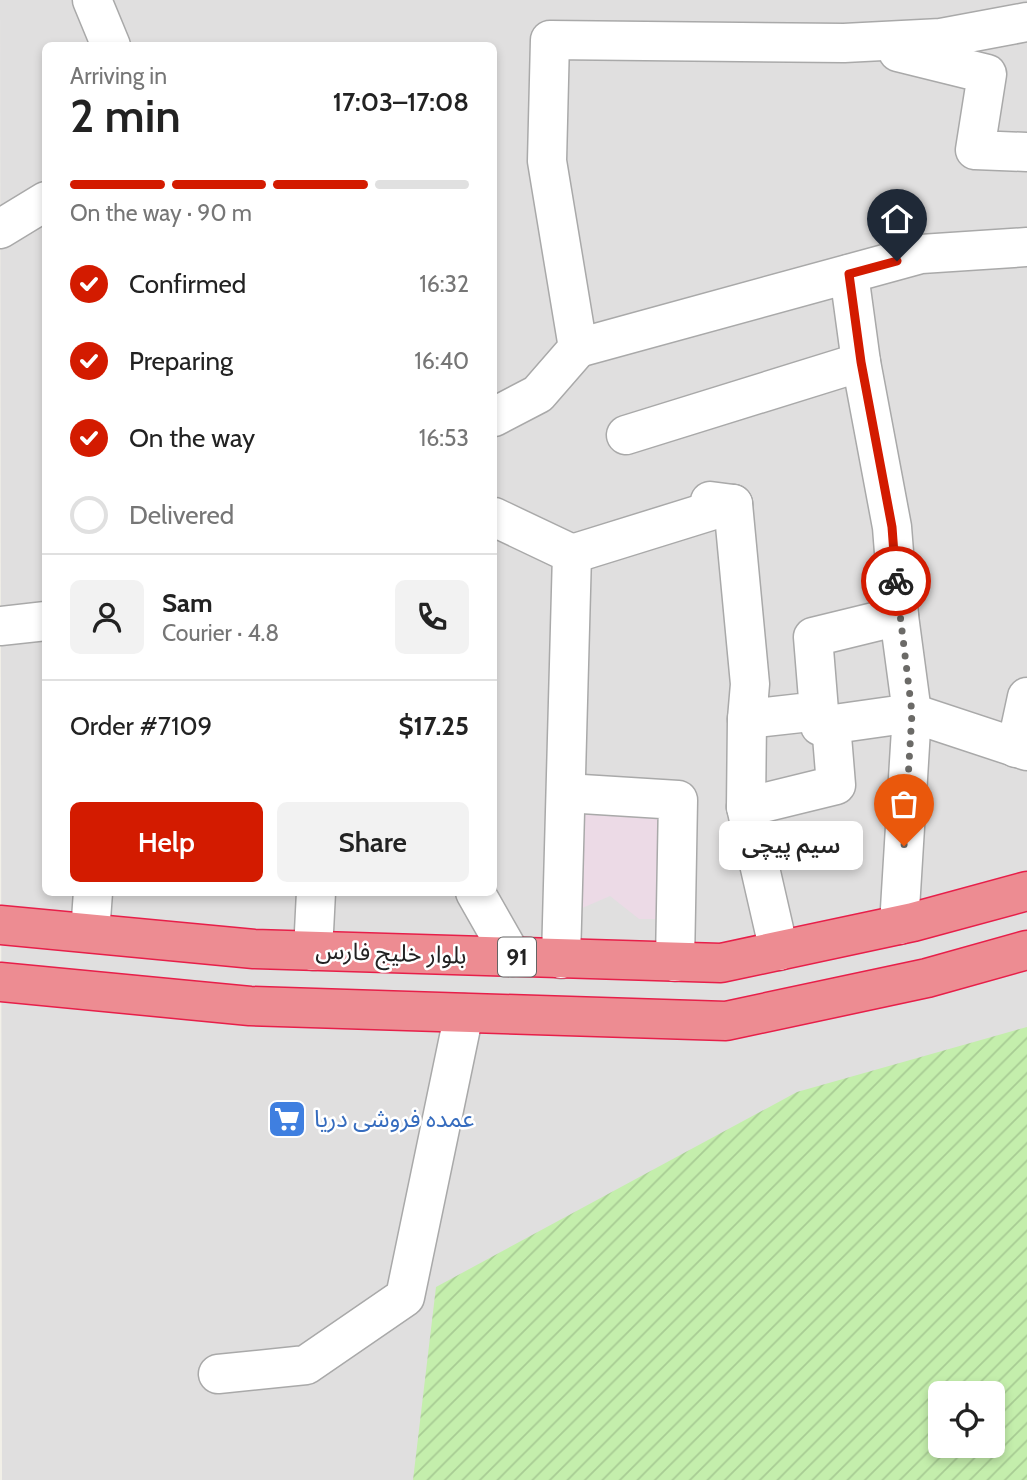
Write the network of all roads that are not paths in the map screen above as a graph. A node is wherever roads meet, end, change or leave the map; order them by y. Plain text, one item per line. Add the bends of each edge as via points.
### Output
1 (92, 0) edge
2 (1027, 22) edge
3 (109, 42) edge
4 (844, 43) junction
5 (1027, 152) edge
6 (42, 203) edge
7 (1, 224) edge
8 (1027, 247) edge
9 (849, 274) junction
10 (578, 348) junction
11 (861, 362) junction
12 (497, 415) edge
13 (626, 435) dead end
14 (497, 518) edge
15 (572, 554) junction
16 (899, 616) junction
17 (42, 621) edge
18 (0, 626) edge
19 (1027, 697) edge
20 (912, 713) junction
21 (825, 718) junction
22 (747, 719) junction
23 (1022, 750) edge
24 (566, 793) junction
25 (746, 807) junction
26 (1027, 891) edge
27 (93, 896) edge
28 (317, 896) edge
29 (477, 896) edge
30 (0, 925) edge
31 (899, 925) junction
32 (90, 933) junction
33 (204, 944) junction
34 (1027, 950) edge
35 (313, 951) junction
36 (779, 951) junction
37 (512, 957) junction
38 (561, 958) junction
39 (676, 962) junction
40 (0, 982) edge
41 (196, 1001) junction
42 (464, 1013) junction
43 (218, 1374) dead end

1 - 3 street
2 - 4 street via 941,38
4 - 5 street via 987,74 975,149
4 - 10 street via 550,40 547,161
6 - 7 street
8 - 9 street via 921,254
9 - 10 street
9 - 11 street
10 - 12 street via 538,394
11 - 13 street
11 - 16 street via 892,527
14 - 15 street
15 - 22 street via 722,503 750,684
15 - 24 street
16 - 20 street
16 - 21 street via 813,637
17 - 18 street
19 - 23 street
20 - 21 street
20 - 23 street
20 - 31 street
21 - 22 street
21 - 25 street via 836,785
22 - 25 street
24 - 38 street
24 - 39 street via 678,800
25 - 36 street
26 - 31 highway, بلوار خلیج فارس / 91
27 - 32 street
28 - 35 street
29 - 37 street
30 - 32 highway, بلوار خلیج فارس / 91
31 - 36 highway, بلوار خلیج فارس / 91
32 - 33 highway, بلوار خلیج فارس / 91
33 - 35 highway, بلوار خلیج فارس / 91
33 - 41 highway
34 - 42 highway via 927,978 726,1021
35 - 37 highway, بلوار خلیج فارس / 91
36 - 39 highway, بلوار خلیج فارس / 91 via 721,963
37 - 38 highway, بلوار خلیج فارس / 91
38 - 39 highway, بلوار خلیج فارس / 91
40 - 41 highway
41 - 42 highway
42 - 43 street via 405,1297 306,1365

